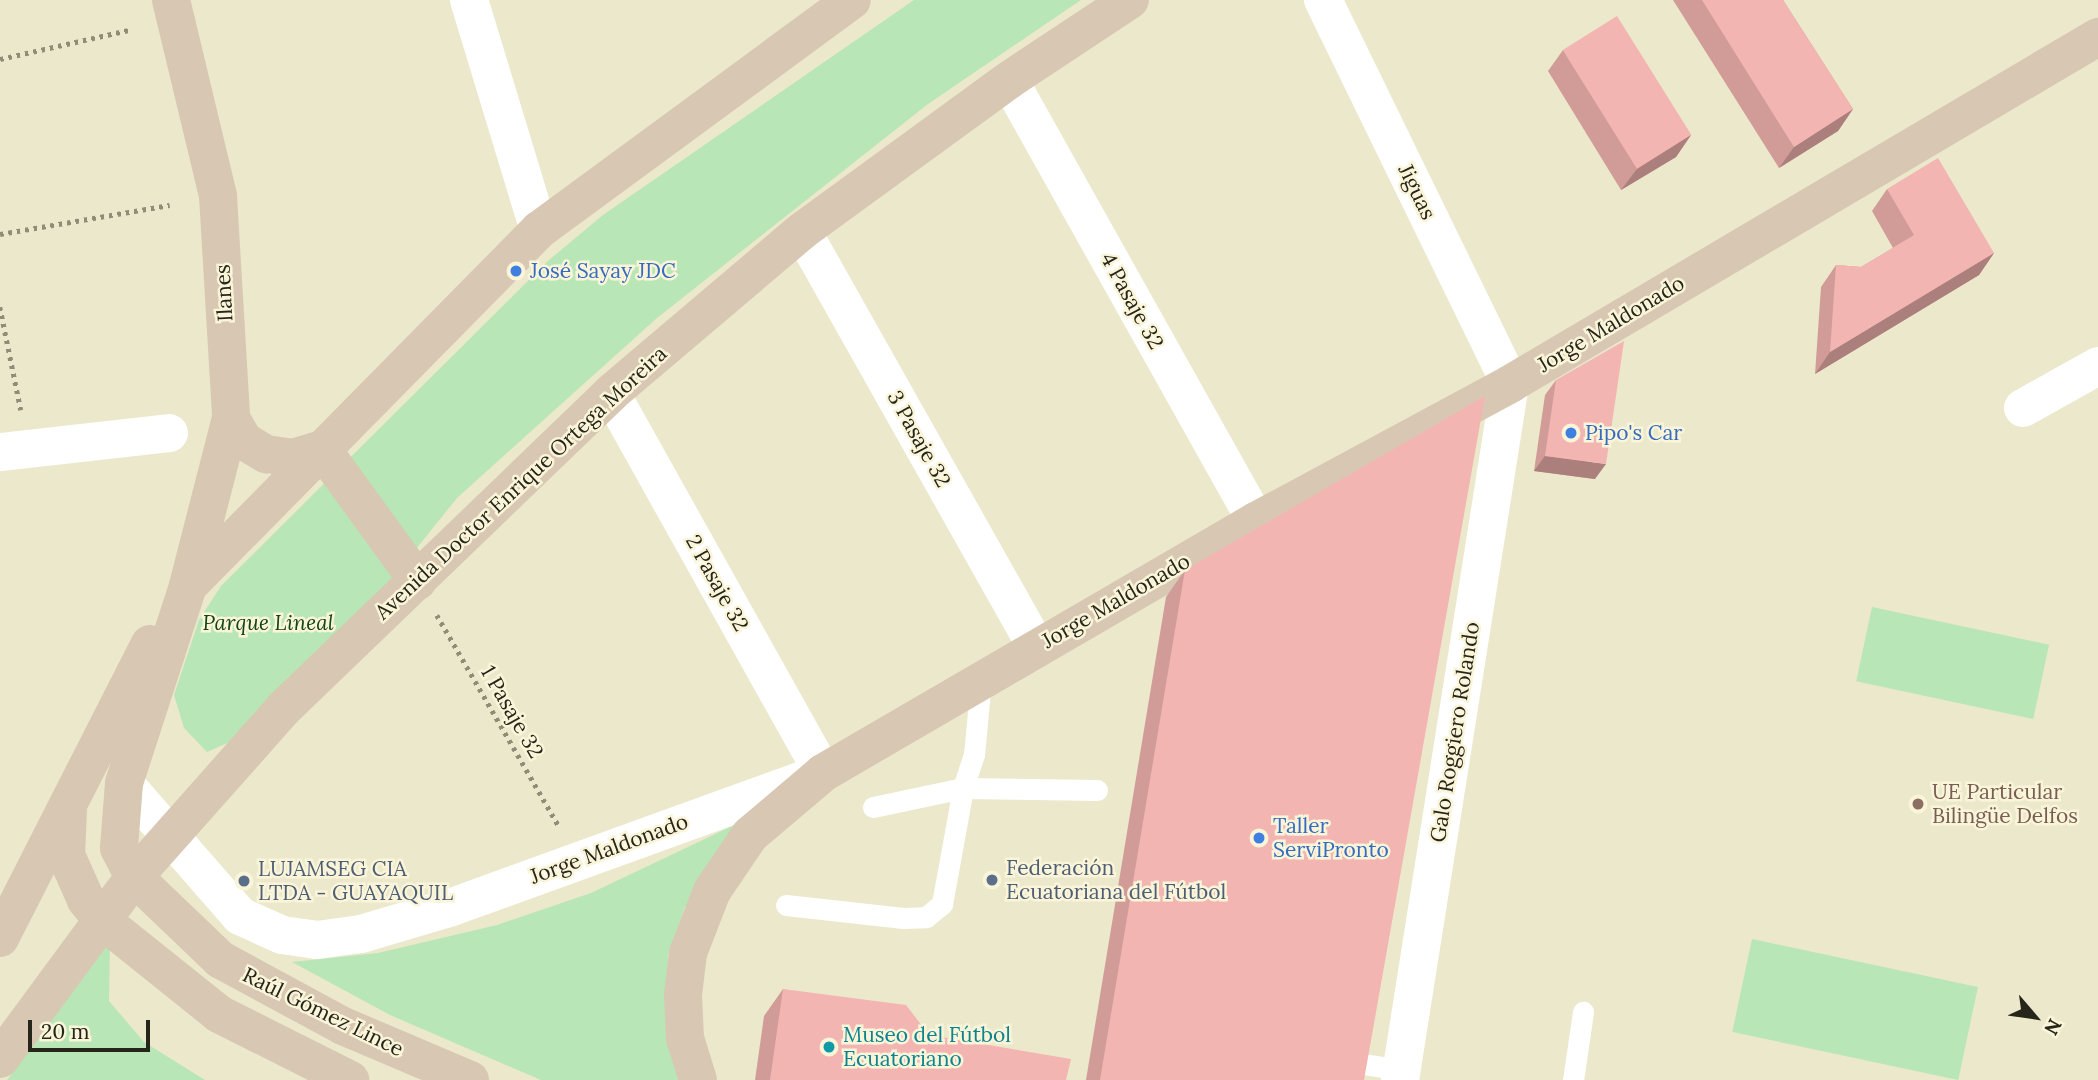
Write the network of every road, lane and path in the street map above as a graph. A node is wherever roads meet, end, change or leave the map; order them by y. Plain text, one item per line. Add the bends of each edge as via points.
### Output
1 (171, 0) edge
2 (469, 0) edge
3 (852, 0) edge
4 (1130, 0) edge
5 (1323, 0) edge
6 (129, 30) dead end
7 (2098, 37) edge
8 (0, 59) edge
9 (1009, 80) junction
10 (170, 205) dead end
11 (539, 230) junction
12 (802, 231) junction
13 (0, 234) edge
14 (0, 307) edge
15 (2098, 366) edge
16 (1510, 384) junction
17 (611, 393) junction
18 (2023, 408) dead end
19 (231, 418) junction
20 (169, 433) dead end
21 (322, 449) junction
22 (15, 450) edge
23 (1256, 521) junction
24 (418, 581) junction
25 (188, 586) junction
26 (1036, 647) junction
27 (981, 680) junction
28 (823, 773) junction
29 (124, 783) junction
30 (75, 785) junction
31 (963, 788) junction
32 (1097, 790) dead end
33 (873, 807) dead end
34 (170, 836) junction
35 (579, 859) junction
36 (70, 868) junction
37 (134, 877) junction
38 (28, 881) junction
39 (786, 905) dead end
40 (103, 920) junction
41 (0, 937) edge
42 (1583, 1012) dead end
43 (1315, 1057) edge
44 (0, 1059) edge
45 (1401, 1075) edge
46 (350, 1080) edge
47 (470, 1080) edge
48 (698, 1080) edge
49 (1573, 1080) edge

1 - 19 main road, Ilanes via 218,196
2 - 11 street
3 - 11 main road
4 - 9 main road, Avenida Doctor Enrique Ortega Moreira
5 - 16 street, Jiguas
6 - 8 path
7 - 16 main road, Jorge Maldonado
9 - 12 main road, Avenida Doctor Enrique Ortega Moreira
9 - 23 street, 4 Pasaje 32
10 - 13 path
11 - 21 main road
12 - 17 main road, Avenida Doctor Enrique Ortega Moreira
12 - 26 street, 3 Pasaje 32
14 - 22 path
15 - 18 street
16 - 23 main road, Jorge Maldonado
16 - 45 street, Galo Roggiero Rolando
17 - 24 main road, Avenida Doctor Enrique Ortega Moreira
17 - 28 street, 2 Pasaje 32
19 - 21 main road via 244,441 266,454 293,458
19 - 25 main road, Ilanes
20 - 22 street
21 - 24 main road
21 - 25 main road
23 - 26 main road, Jorge Maldonado
24 - 34 main road, Avenida Doctor Enrique Ortega Moreira via 284,708
24 - 35 path, 1 Pasaje 32
25 - 29 main road, Raúl Gómez Lince
25 - 30 main road via 136,668
26 - 27 main road, Jorge Maldonado
27 - 28 main road, Jorge Maldonado
27 - 31 lane via 974,755
28 - 35 street, Jorge Maldonado
28 - 48 main road via 750,835 712,891 688,953 683,995 685,1038
29 - 34 street, Jorge Maldonado
29 - 37 main road, Raúl Gómez Lince via 118,841
30 - 36 main road via 65,834
30 - 38 main road
31 - 32 lane
31 - 33 lane
31 - 39 lane via 942,904 926,917
34 - 35 street, Jorge Maldonado via 240,916 282,935 317,940 392,925
34 - 37 main road, Avenida Doctor Enrique Ortega Moreira
36 - 37 main road via 106,868
36 - 38 main road
36 - 40 main road via 86,900
37 - 40 main road, Avenida Doctor Enrique Ortega Moreira
37 - 47 main road, Raúl Gómez Lince via 221,960 270,990
38 - 41 main road
40 - 44 main road, Avenida Doctor Enrique Ortega Moreira
40 - 46 main road via 219,1014
42 - 49 lane
43 - 45 lane

